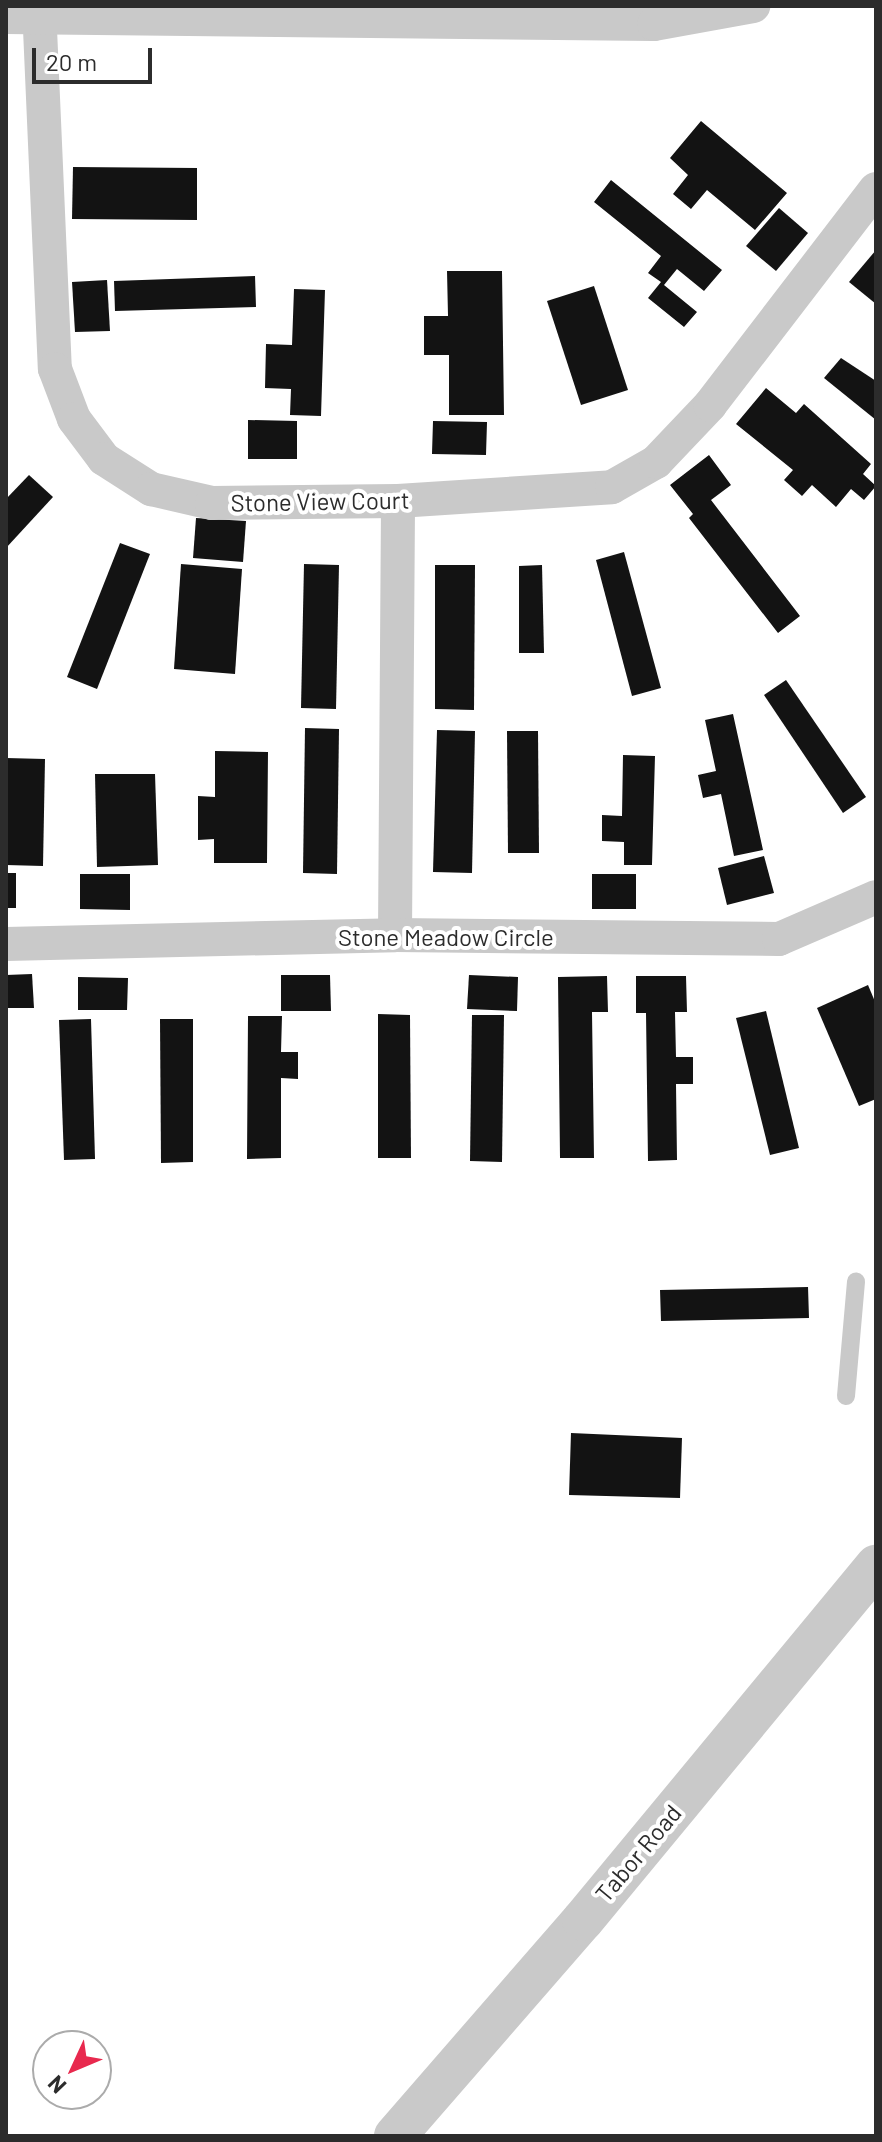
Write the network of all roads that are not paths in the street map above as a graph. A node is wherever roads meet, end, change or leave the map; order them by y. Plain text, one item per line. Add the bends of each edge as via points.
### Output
1 (753, 6) edge
2 (28, 13) edge
3 (876, 189) edge
4 (398, 501) junction
5 (876, 897) edge
6 (395, 935) junction
7 (6, 944) edge
8 (856, 1281) dead end
9 (846, 1396) dead end
10 (876, 1566) edge
11 (395, 2136) edge

1 - 2 street via 654,24
2 - 4 street, Stone View Court via 55,369 74,419 104,459 151,489 212,503
3 - 4 street, Stone View Court via 710,405 656,462 612,487
4 - 6 street
5 - 6 street, Stone Meadow Circle via 779,939
6 - 7 street, Stone Meadow Circle
8 - 9 lane
10 - 11 street, Tabor Road via 583,1920

